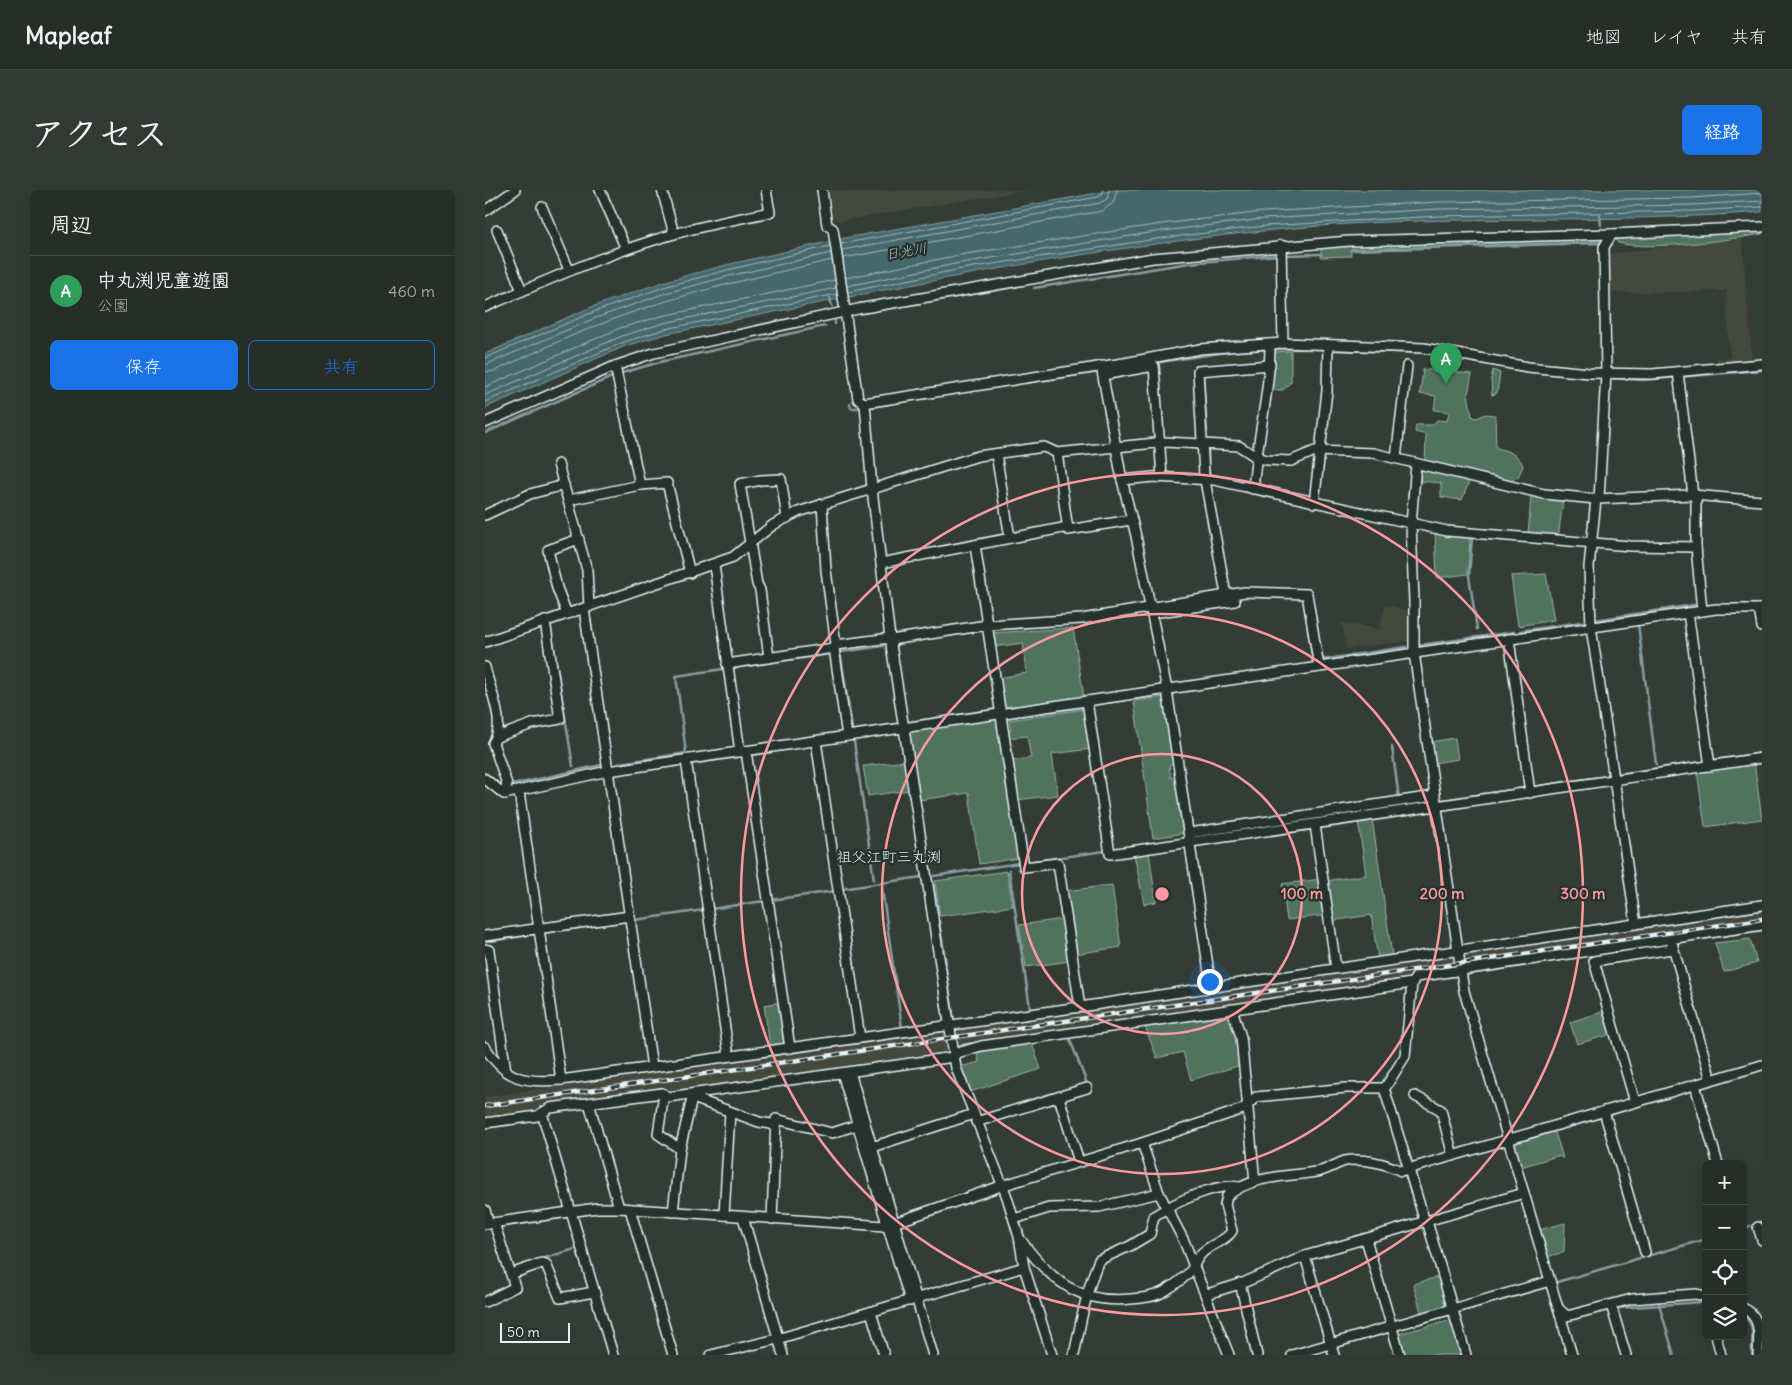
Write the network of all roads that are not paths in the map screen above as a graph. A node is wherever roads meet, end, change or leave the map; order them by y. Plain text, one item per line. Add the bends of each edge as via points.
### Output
1 (515, 190) edge
2 (600, 190) edge
3 (662, 190) edge
4 (766, 190) edge
5 (822, 190) edge
6 (542, 206) dead end
7 (485, 211) edge
8 (1762, 227) edge
9 (497, 230) dead end
10 (674, 234) junction
11 (1612, 234) junction
12 (1281, 245) junction
13 (625, 249) junction
14 (569, 270) junction
15 (522, 291) junction
16 (485, 307) edge
17 (844, 310) junction
18 (1283, 343) junction
19 (1270, 348) junction
20 (1328, 348) junction
21 (1762, 364) edge
22 (1270, 365) junction
23 (615, 366) junction
24 (1407, 366) dead end
25 (1103, 371) junction
26 (1606, 376) junction
27 (1678, 376) junction
28 (865, 407) junction
29 (485, 423) edge
30 (1160, 442) junction
31 (1202, 444) junction
32 (1117, 448) junction
33 (1321, 451) junction
34 (1057, 453) junction
35 (996, 454) junction
36 (1256, 457) junction
37 (1396, 458) junction
38 (558, 464) dead end
39 (1416, 464) junction
40 (1162, 477) junction
41 (1206, 479) junction
42 (1122, 480) junction
43 (564, 485) junction
44 (640, 486) junction
45 (872, 489) junction
46 (1253, 489) junction
47 (1695, 495) junction
48 (1597, 499) junction
49 (569, 500) junction
50 (1762, 502) edge
51 (1313, 503) junction
52 (822, 504) junction
53 (485, 515) edge
54 (787, 518) junction
55 (1131, 520) junction
56 (1411, 524) junction
57 (1068, 527) junction
58 (1010, 538) junction
59 (579, 539) junction
60 (751, 544) junction
61 (1591, 544) junction
62 (975, 545) junction
63 (1696, 547) junction
64 (881, 563) junction
65 (714, 564) junction
66 (690, 572) junction
67 (1226, 594) junction
68 (1235, 601) dead end
69 (586, 608) junction
70 (1761, 609) edge
71 (1151, 610) junction
72 (1702, 611) junction
73 (1688, 613) junction
74 (567, 614) junction
75 (545, 621) junction
76 (987, 625) junction
77 (1591, 627) junction
78 (1762, 627) edge
79 (891, 639) junction
80 (1509, 639) junction
81 (485, 642) edge
82 (835, 647) junction
83 (1414, 653) junction
84 (769, 658) junction
85 (727, 664) junction
86 (485, 667) edge
87 (1319, 667) junction
88 (1167, 690) junction
89 (1087, 701) junction
90 (1001, 714) junction
91 (905, 728) junction
92 (847, 736) junction
93 (497, 737) junction
94 (816, 741) junction
95 (743, 752) junction
96 (1762, 758) edge
97 (686, 760) junction
98 (1710, 766) junction
99 (608, 771) junction
100 (485, 779) edge
101 (1614, 781) junction
102 (519, 792) junction
103 (1531, 793) junction
104 (504, 794) junction
105 (1434, 796) junction
106 (1436, 807) junction
107 (1315, 825) junction
108 (1189, 833) junction
109 (1190, 843) junction
110 (1762, 905) edge
111 (630, 916) junction
112 (1636, 924) junction
113 (1762, 925) edge
114 (538, 928) junction
115 (485, 936) edge
116 (1671, 938) junction
117 (485, 949) edge
118 (1672, 949) junction
119 (1457, 950) junction
120 (1336, 968) junction
121 (1460, 970) junction
122 (1412, 983) junction
123 (1211, 986) junction
124 (1079, 1007) junction
125 (1232, 1009) junction
126 (949, 1025) junction
127 (860, 1038) junction
128 (485, 1047) edge
129 (790, 1048) junction
130 (954, 1055) junction
131 (729, 1056) junction
132 (1762, 1065) edge
133 (652, 1067) junction
134 (506, 1072) junction
135 (846, 1073) junction
136 (561, 1080) junction
137 (1711, 1080) junction
138 (1695, 1084) junction
139 (1087, 1088) dead end
140 (1384, 1088) junction
141 (664, 1094) junction
142 (693, 1096) junction
143 (1415, 1096) dead end
144 (1059, 1097) junction
145 (1635, 1102) junction
146 (589, 1104) junction
147 (1248, 1104) junction
148 (1604, 1111) junction
149 (730, 1112) junction
150 (541, 1113) junction
151 (975, 1118) junction
152 (485, 1123) edge
153 (857, 1125) junction
154 (776, 1126) junction
155 (1508, 1140) junction
156 (1142, 1143) junction
157 (872, 1147) junction
158 (680, 1149) junction
159 (1453, 1156) junction
160 (1718, 1160) edge
161 (1079, 1162) junction
162 (1409, 1169) junction
163 (1255, 1182) junction
164 (1001, 1186) junction
165 (1241, 1187) junction
166 (1159, 1193) junction
167 (1524, 1193) junction
168 (619, 1208) junction
169 (1167, 1208) junction
170 (630, 1209) junction
171 (485, 1210) edge
172 (571, 1211) junction
173 (673, 1212) junction
174 (724, 1215) junction
175 (743, 1216) junction
176 (772, 1219) junction
177 (1014, 1219) junction
178 (1426, 1221) junction
179 (489, 1224) edge
180 (891, 1224) junction
181 (1758, 1227) dead end
182 (1019, 1237) junction
183 (1366, 1239) junction
184 (1762, 1240) edge
185 (1645, 1252) dead end
186 (1305, 1256) junction
187 (1194, 1265) junction
188 (1024, 1266) junction
189 (511, 1274) junction
190 (1550, 1281) junction
191 (1240, 1284) junction
192 (594, 1292) junction
193 (1207, 1294) junction
194 (1085, 1296) junction
195 (1702, 1296) edge
196 (913, 1300) junction
197 (485, 1302) edge
198 (1611, 1305) junction
199 (1453, 1309) junction
200 (1559, 1309) junction
201 (1747, 1311) edge
202 (871, 1312) junction
203 (1391, 1326) junction
204 (777, 1339) junction
205 (1717, 1340) edge
206 (1331, 1351) edge
207 (613, 1355) edge
208 (673, 1355) edge
209 (711, 1355) edge
210 (783, 1355) edge
211 (884, 1355) edge
212 (933, 1355) edge
213 (1050, 1355) edge
214 (1074, 1355) edge
215 (1229, 1355) edge
216 (1257, 1355) edge
217 (1292, 1355) edge
218 (1400, 1355) edge
219 (1466, 1355) edge
220 (1572, 1355) edge
221 (1626, 1355) edge
222 (1721, 1355) edge
223 (1758, 1355) edge

1 - 7 street
2 - 13 street
3 - 10 street
4 - 10 street via 770,212
5 - 17 street via 827,225 833,230
6 - 14 street
8 - 11 street
9 - 15 street
10 - 13 street
11 - 12 street via 1430,237
11 - 26 street via 1604,247
12 - 17 street via 1153,258
12 - 18 street
13 - 14 street
14 - 15 street
15 - 16 street
17 - 23 street via 654,353
17 - 28 street via 858,399
18 - 19 street
18 - 20 street
19 - 22 street
19 - 25 street via 1200,349
20 - 26 street via 1424,348 1528,367
20 - 33 street
21 - 27 street
22 - 31 street via 1198,371
22 - 36 street
23 - 29 street
23 - 44 street
24 - 37 street
25 - 28 street
25 - 30 street via 1154,366
25 - 32 street
26 - 27 street
26 - 48 street
27 - 47 street
28 - 45 street
30 - 31 street
30 - 32 street
30 - 40 street
31 - 36 street via 1239,446
31 - 41 street
32 - 34 street
32 - 42 street
33 - 36 street via 1315,450 1291,461
33 - 37 street via 1373,453
33 - 51 street
34 - 35 street via 1044,447
34 - 57 street
35 - 45 street via 941,466
35 - 58 street
36 - 46 street
37 - 39 street
38 - 43 street
39 - 48 street via 1544,494
39 - 56 street
40 - 41 street
40 - 42 street
41 - 46 street
41 - 67 street
42 - 55 street
43 - 49 street
43 - 53 street via 530,494
44 - 49 street
44 - 66 street via 667,483
45 - 52 street
45 - 64 street
46 - 51 street
47 - 48 street
47 - 50 street
47 - 63 street
48 - 61 street
49 - 59 street
51 - 56 street
52 - 54 street
52 - 82 street
54 - 60 street via 773,525
54 - 60 street via 781,479 740,484
55 - 57 street via 1068,530
55 - 71 street
56 - 61 street via 1447,532
56 - 83 street
57 - 58 street
58 - 62 street
59 - 69 street via 587,570
59 - 74 street via 547,550
60 - 65 street via 733,557
60 - 84 street
61 - 63 street
61 - 77 street
62 - 64 street
62 - 76 street
63 - 72 street
64 - 79 street
65 - 66 street
65 - 85 street
66 - 69 street
67 - 71 street
67 - 87 street via 1307,594
68 - 71 street
69 - 74 street
69 - 99 street
70 - 72 street
70 - 78 street
71 - 76 street via 1082,619
71 - 88 street
72 - 73 street
73 - 77 street
73 - 98 street
74 - 75 street
75 - 81 street
75 - 93 street via 560,719 532,724
76 - 79 street
76 - 90 street
77 - 80 street
77 - 101 street
79 - 82 street
79 - 91 street
80 - 83 street
80 - 103 street
82 - 84 street
82 - 92 street
83 - 87 street
83 - 105 street
84 - 85 street
85 - 95 street
86 - 93 street via 497,714
87 - 88 street
88 - 89 street
88 - 108 street
89 - 90 street
89 - 109 street via 1110,854
90 - 91 street
90 - 124 street via 1024,868 1058,864
91 - 92 street
91 - 126 street
92 - 94 street
93 - 104 street via 493,743 507,784
94 - 95 street
94 - 127 street
95 - 97 street
95 - 129 street
96 - 98 street
97 - 99 street
97 - 131 street
98 - 101 street
99 - 102 street
99 - 111 street
100 - 104 street
101 - 103 street
101 - 112 street
102 - 104 street
102 - 114 street
103 - 106 street
105 - 106 street
105 - 108 street
106 - 107 street
106 - 119 street
107 - 109 street
107 - 120 street
108 - 109 street
109 - 123 street
110 - 112 street
111 - 114 street
111 - 133 street
112 - 119 street
113 - 116 street
114 - 115 street
114 - 136 street
116 - 118 street
116 - 121 street
117 - 134 street via 489,950
118 - 137 street
118 - 145 street via 1593,961
119 - 120 street
119 - 121 street
120 - 123 street
121 - 122 street via 1416,977
121 - 155 street
122 - 125 street
122 - 140 street via 1405,1056
123 - 124 street
124 - 126 street
125 - 130 street via 981,1046
125 - 147 street via 1241,1037
126 - 127 street
126 - 130 street
127 - 129 street
128 - 134 street
129 - 131 street
130 - 135 street
130 - 151 street
131 - 133 street
132 - 137 street
133 - 136 street
134 - 136 street via 518,1079 539,1082
135 - 142 street
135 - 153 street
135 - 157 street
137 - 138 street
138 - 145 street
138 - 160 street
139 - 144 street
140 - 147 street via 1347,1088 1256,1097
140 - 162 street
141 - 142 street via 668,1097
141 - 146 street
141 - 158 street via 658,1134
142 - 149 street
142 - 158 street
143 - 159 street via 1441,1110
144 - 151 street
144 - 161 street
145 - 148 street
146 - 150 street via 550,1108
146 - 168 street
147 - 156 street
147 - 163 street
148 - 155 street
148 - 185 street
149 - 154 street
149 - 174 street
150 - 152 street
150 - 172 street
151 - 157 street
151 - 164 street
153 - 154 street via 832,1133 776,1119
153 - 180 street
154 - 176 street
155 - 159 street
155 - 167 street
156 - 161 street
156 - 166 street
157 - 180 street
158 - 173 street
159 - 162 street
161 - 164 street
162 - 163 street via 1401,1171 1376,1162 1351,1161 1318,1172 1270,1177
162 - 178 street
163 - 165 street
164 - 177 street
164 - 180 street
165 - 169 street via 1213,1190
165 - 187 street via 1227,1196 1225,1205 1233,1231 1206,1249
166 - 169 street
166 - 177 street via 1099,1207 1049,1208
167 - 178 street
167 - 190 street
168 - 170 street
168 - 172 street
169 - 187 street
169 - 194 street via 1154,1216 1150,1234 1099,1260
170 - 173 street
170 - 208 street
171 - 179 street
172 - 179 street
172 - 192 street
173 - 174 street
174 - 175 street
175 - 176 street
175 - 204 street
176 - 180 street via 871,1226
177 - 182 street
178 - 183 street
178 - 199 street
179 - 189 street
180 - 196 street
181 - 184 street
182 - 188 street
182 - 194 street via 1031,1255 1060,1284
183 - 186 street
183 - 203 street
186 - 191 street
186 - 206 street
187 - 193 street
187 - 194 street via 1191,1271 1158,1294 1115,1301
188 - 196 street
188 - 213 street
189 - 192 street via 542,1263 546,1264 560,1298
189 - 197 street via 515,1286
190 - 199 street
190 - 200 street
191 - 193 street
191 - 216 street
192 - 207 street
193 - 215 street
194 - 214 street
195 - 198 street via 1632,1299
196 - 202 street
196 - 212 street
198 - 200 street via 1567,1316
198 - 221 street
199 - 203 street
199 - 219 street
200 - 220 street
201 - 223 street via 1754,1315 1758,1324
202 - 204 street
202 - 211 street
203 - 206 street
203 - 218 street
204 - 209 street
204 - 210 street
205 - 222 street
206 - 217 street

